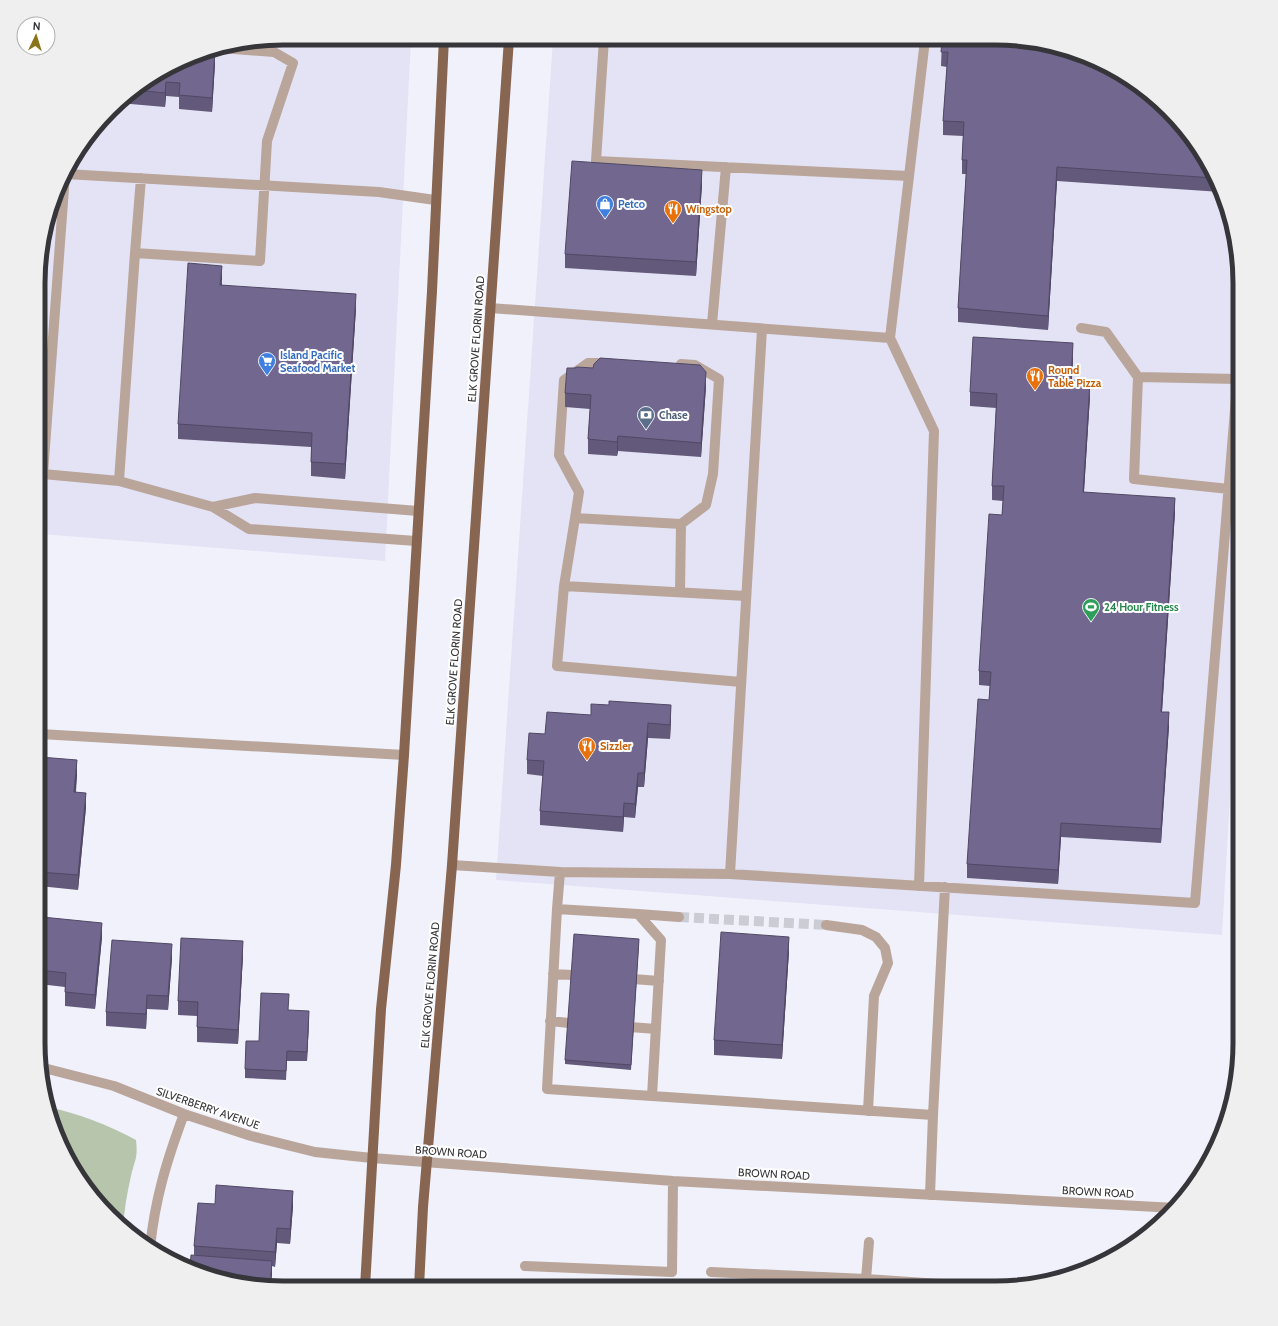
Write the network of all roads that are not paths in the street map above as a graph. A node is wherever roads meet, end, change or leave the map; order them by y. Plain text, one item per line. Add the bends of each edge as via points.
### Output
1 (444, 45) edge
2 (509, 45) edge
3 (604, 45) edge
4 (924, 45) edge
5 (239, 49) edge
6 (726, 167) junction
7 (71, 175) edge
8 (909, 176) junction
9 (141, 178) junction
10 (264, 184) junction
11 (64, 190) edge
12 (435, 200) junction
13 (135, 253) junction
14 (490, 308) junction
15 (712, 324) junction
16 (1081, 328) dead end
17 (762, 329) junction
18 (890, 338) junction
19 (619, 363) edge
20 (672, 364) edge
21 (1138, 377) junction
22 (1233, 379) edge
23 (45, 435) edge
24 (1233, 440) edge
25 (45, 474) edge
26 (119, 481) junction
27 (1229, 489) junction
28 (213, 506) junction
29 (418, 512) junction
30 (575, 518) junction
31 (681, 524) junction
32 (416, 542) junction
33 (564, 586) junction
34 (680, 592) junction
35 (746, 596) junction
36 (741, 682) junction
37 (45, 734) edge
38 (404, 755) junction
39 (452, 865) junction
40 (560, 872) junction
41 (730, 874) junction
42 (919, 886) junction
43 (945, 887) junction
44 (557, 909) junction
45 (638, 914) junction
46 (679, 917) tunnel mouth
47 (826, 925) tunnel mouth
48 (553, 974) junction
49 (572, 975) edge
50 (633, 979) edge
51 (659, 981) junction
52 (550, 1022) junction
53 (569, 1023) edge
54 (630, 1027) edge
55 (656, 1029) junction
56 (47, 1069) edge
57 (652, 1096) junction
58 (868, 1111) junction
59 (184, 1114) junction
60 (933, 1115) junction
61 (372, 1158) junction
62 (427, 1162) junction
63 (673, 1181) junction
64 (930, 1194) junction
65 (1167, 1207) edge
66 (151, 1241) edge
67 (869, 1242) dead end
68 (525, 1266) dead end
69 (711, 1272) dead end
70 (866, 1279) junction
71 (364, 1281) edge
72 (419, 1281) edge
73 (892, 1281) edge

1 - 12 main road
2 - 14 main road, ELK GROVE FLORIN ROAD
3 - 6 street via 596,161
4 - 8 street
5 - 10 street via 274,52 293,63 267,140
6 - 8 street
6 - 15 street
7 - 9 street
8 - 18 street
9 - 10 street
9 - 13 street
10 - 12 street via 379,192
10 - 13 street via 260,261
11 - 23 street
12 - 29 main road
13 - 26 street
14 - 15 street
14 - 39 main road, ELK GROVE FLORIN ROAD
15 - 17 street
16 - 21 street via 1106,332
17 - 18 street
17 - 35 street
18 - 42 street via 934,431
19 - 30 street via 588,363 564,380 559,455 579,492
20 - 31 street via 695,364 718,379 713,474 706,505
21 - 22 street
21 - 27 street via 1134,479
24 - 27 street
25 - 26 street
26 - 28 street
27 - 43 street via 1195,903
28 - 29 street via 255,498
28 - 32 street via 249,529
29 - 32 main road
30 - 31 street
30 - 33 street
31 - 34 street
32 - 38 main road
33 - 34 street
33 - 36 street via 557,666
34 - 35 street
35 - 36 street
36 - 41 street
37 - 38 street
38 - 61 main road via 381,1009
39 - 40 street
39 - 62 main road, ELK GROVE FLORIN ROAD
40 - 41 street
40 - 44 street
41 - 42 street
42 - 43 street
43 - 60 street
44 - 45 street
44 - 48 street
45 - 46 street
45 - 51 street via 661,940
47 - 58 street via 862,930 876,937 885,948 888,963 874,996
48 - 49 street
48 - 52 street
50 - 51 street
51 - 55 street
52 - 53 street
52 - 57 street via 547,1089
54 - 55 street
55 - 57 street
56 - 59 street, SILVERBERRY AVENUE via 114,1086
57 - 58 street
58 - 60 street
59 - 61 street, SILVERBERRY AVENUE via 302,1150
59 - 66 street via 164,1167
60 - 64 street
61 - 62 street, BROWN ROAD
61 - 71 main road
62 - 63 street, BROWN ROAD
62 - 72 main road, ELK GROVE FLORIN ROAD
63 - 64 street, BROWN ROAD
63 - 68 street via 672,1272
64 - 65 street, BROWN ROAD
67 - 70 street
69 - 70 street
70 - 73 street

